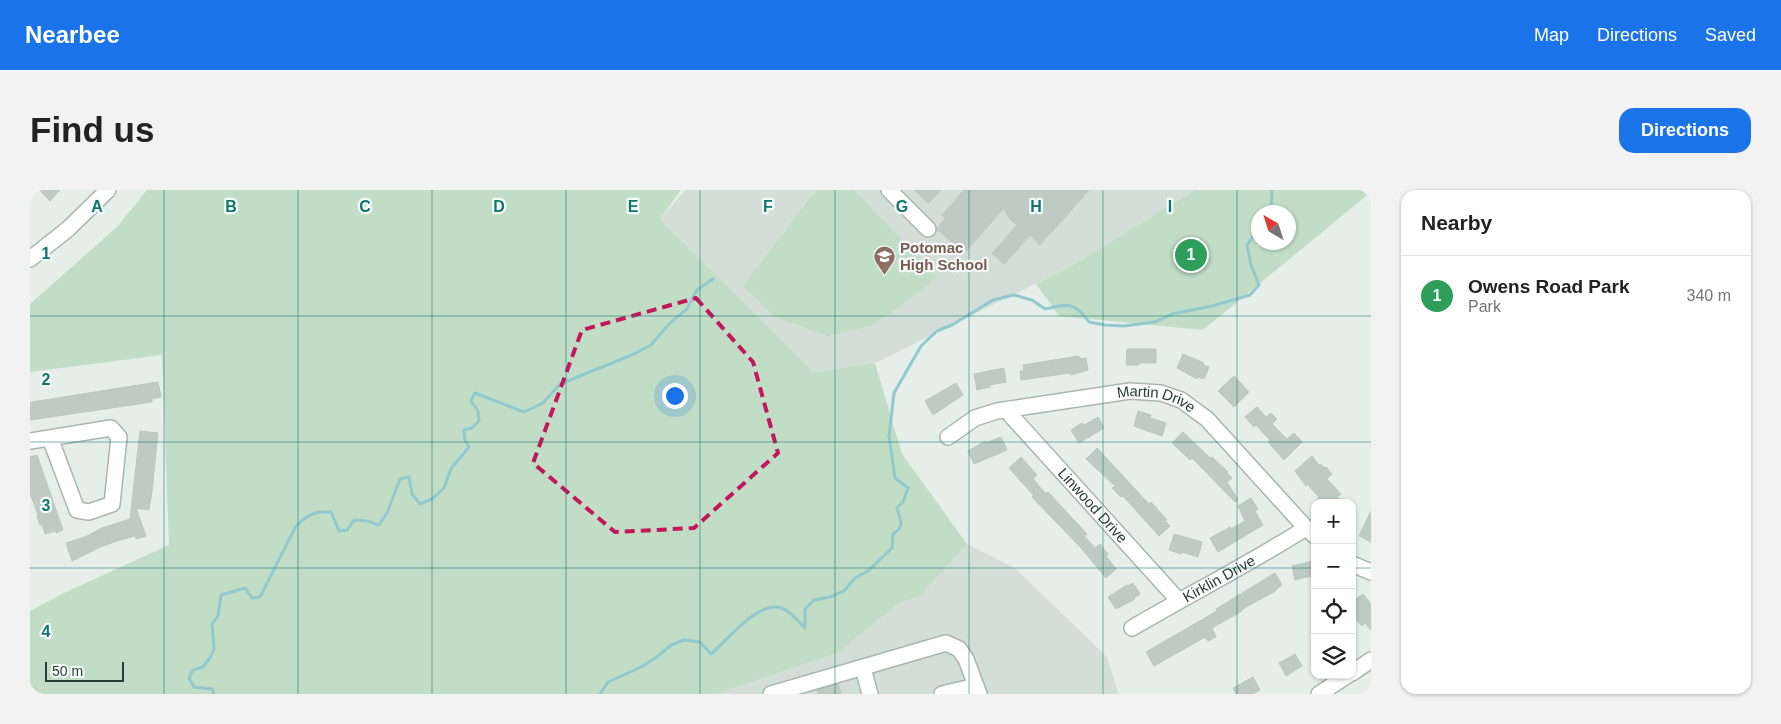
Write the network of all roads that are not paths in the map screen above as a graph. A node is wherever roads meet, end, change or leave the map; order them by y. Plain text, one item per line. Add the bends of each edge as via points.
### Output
1 (108, 190) edge
2 (889, 190) edge
3 (928, 229) dead end
4 (30, 259) edge
5 (1006, 410) junction
6 (948, 437) dead end
7 (50, 438) junction
8 (30, 441) edge
9 (1310, 532) edge
10 (1356, 566) edge
11 (1371, 572) edge
12 (1178, 601) junction
13 (1132, 628) dead end
14 (1371, 660) edge
15 (863, 668) junction
16 (1356, 670) edge
17 (1342, 679) edge
18 (978, 690) edge
19 (771, 694) edge
20 (870, 694) edge
21 (942, 694) edge
22 (1319, 694) edge

1 - 4 street via 68,229
2 - 3 street
5 - 6 street, Martin Drive via 975,418
5 - 9 street, Martin Drive via 1130,391 1161,393 1181,400 1207,419
5 - 12 street, Linwood Drive
7 - 7 street via 77,510 89,512 112,504 119,437 111,428
7 - 8 street
9 - 12 street, Kirklin Drive
10 - 11 street
12 - 13 street, Kirklin Drive
14 - 16 street
15 - 18 street via 946,643 960,649
15 - 19 street
15 - 20 street
17 - 22 street
18 - 21 street

